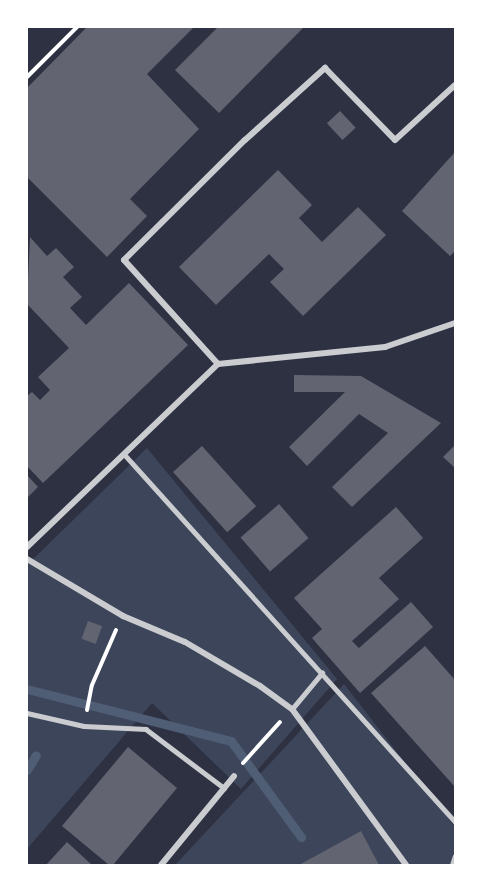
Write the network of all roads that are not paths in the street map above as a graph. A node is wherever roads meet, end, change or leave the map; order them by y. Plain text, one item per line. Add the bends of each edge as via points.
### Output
1 (455, 85) edge
2 (455, 323) edge
3 (218, 364) junction
4 (125, 455) junction
5 (27, 547) edge
6 (27, 559) edge
7 (322, 673) junction
8 (292, 709) junction
9 (27, 713) edge
10 (234, 776) dead end
11 (224, 788) junction
12 (455, 822) edge
13 (455, 856) edge
14 (162, 865) edge
15 (406, 865) edge
16 (452, 865) edge

1 - 3 street via 395,140 325,68 245,140 124,260
2 - 3 street via 444,330 385,347
3 - 4 street
4 - 5 street
4 - 7 lane
6 - 8 street via 123,616 185,642
7 - 8 lane
7 - 12 lane
8 - 15 street
9 - 11 lane via 84,726 146,729
10 - 11 street
11 - 14 street
13 - 16 lane

